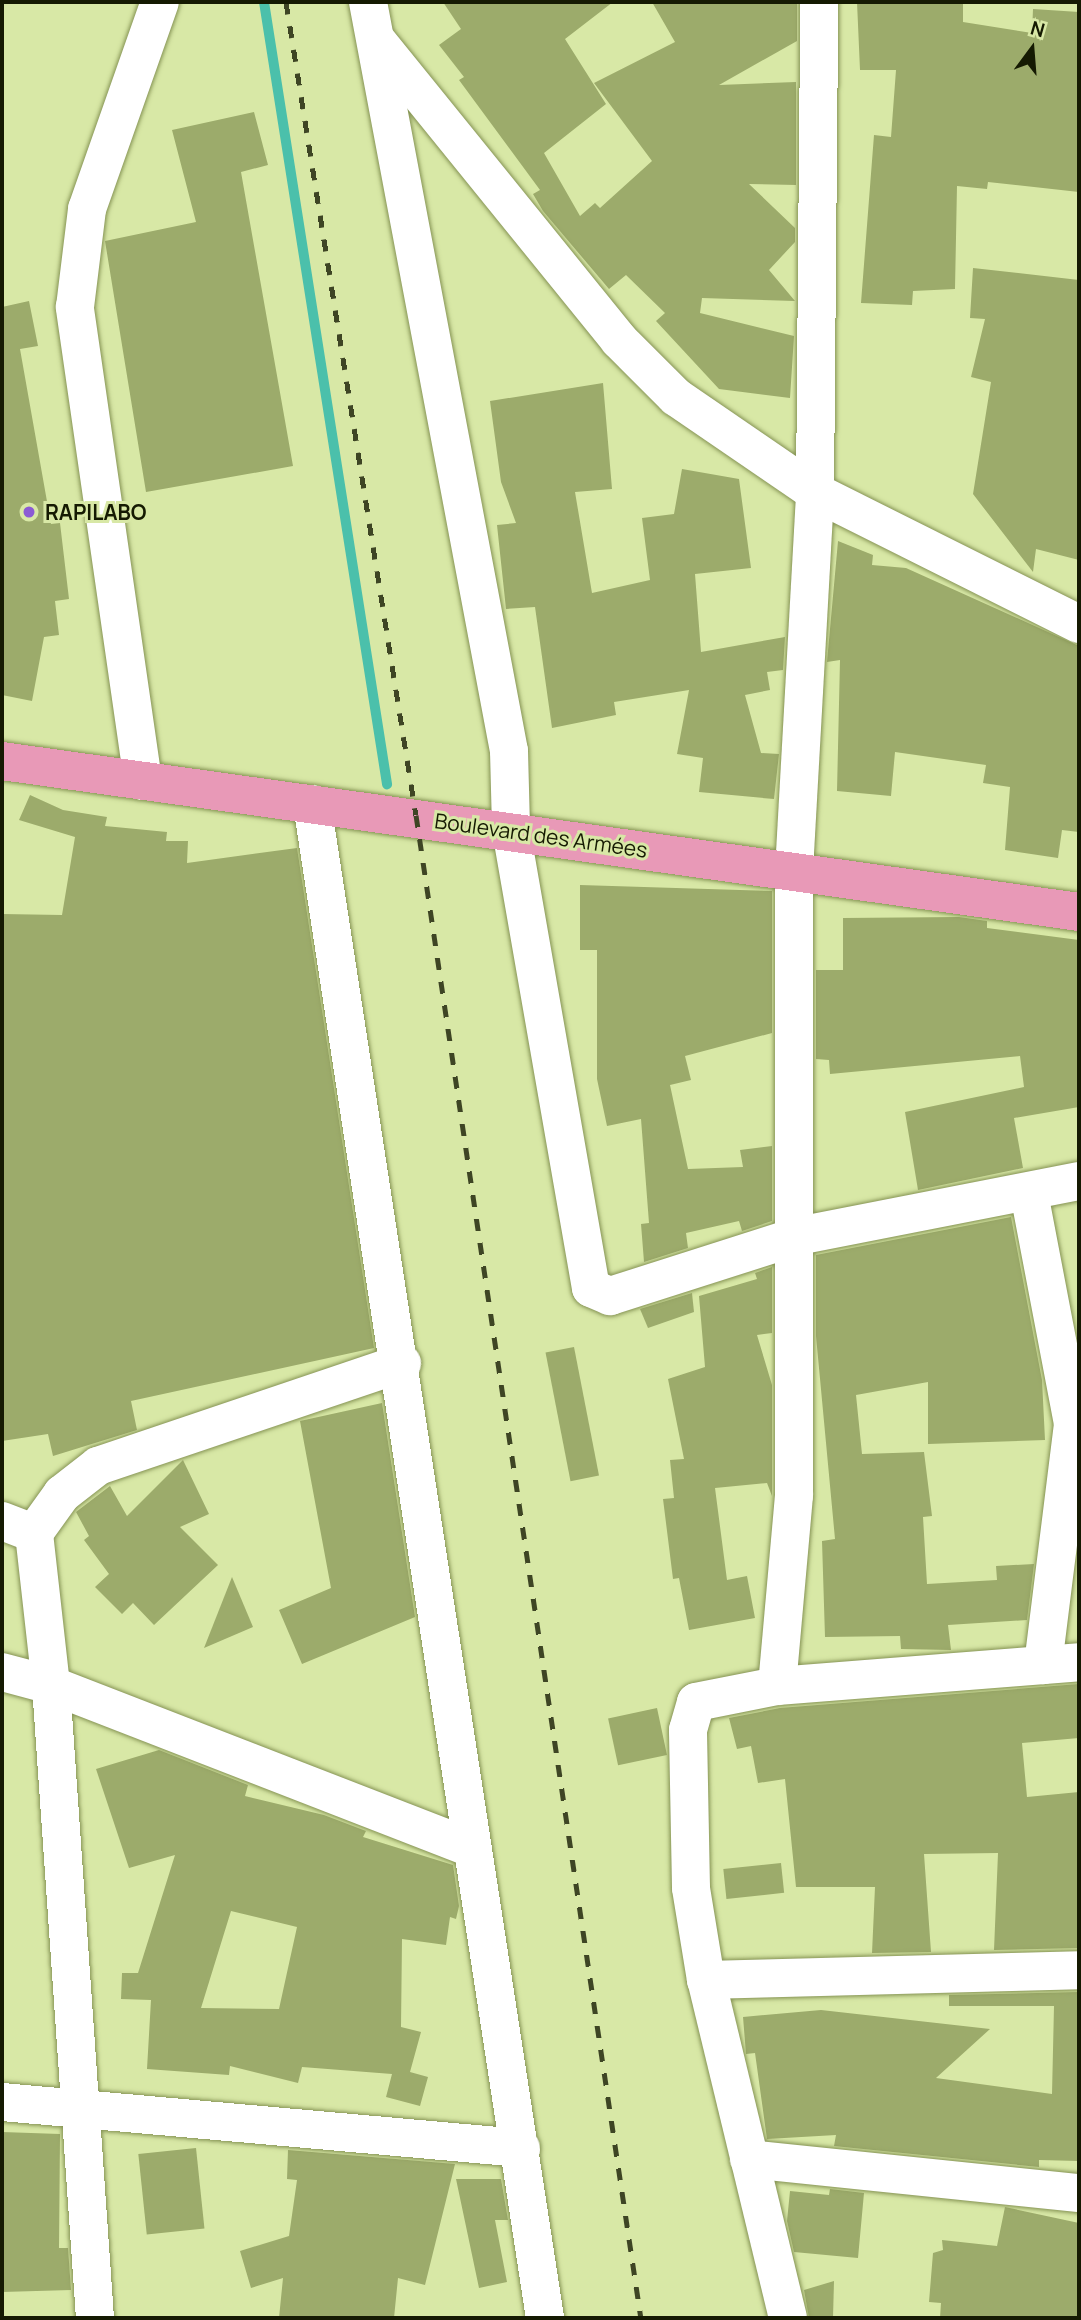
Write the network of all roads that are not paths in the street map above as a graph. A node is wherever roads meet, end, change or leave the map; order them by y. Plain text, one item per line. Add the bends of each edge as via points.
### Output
1 (160, 2) edge
2 (819, 2) edge
3 (371, 20) edge
4 (815, 492) junction
5 (1079, 624) edge
6 (2, 761) edge
7 (143, 781) junction
8 (312, 804) junction
9 (511, 830) junction
10 (794, 871) junction
11 (1079, 912) edge
12 (1079, 1181) edge
13 (1029, 1193) junction
14 (798, 1236) junction
15 (402, 1363) junction
16 (1076, 1424) edge
17 (18, 1527) edge
18 (1061, 1663) edge
19 (2, 1672) edge
20 (51, 1685) junction
21 (777, 1686) junction
22 (471, 1848) junction
23 (1079, 1970) edge
24 (706, 1980) junction
25 (2, 2102) edge
26 (82, 2106) junction
27 (521, 2148) junction
28 (749, 2159) junction
29 (1079, 2193) edge
30 (95, 2318) edge
31 (545, 2318) edge
32 (788, 2318) edge

1 - 7 street via 87,209 75,295
2 - 4 street
3 - 4 street via 619,340 676,397
3 - 9 street via 509,751
4 - 5 street
4 - 10 street
6 - 7 main road, Boulevard des Armées
7 - 8 main road, Boulevard des Armées
8 - 9 main road, Boulevard des Armées
8 - 15 street
9 - 10 main road, Boulevard des Armées
9 - 14 street via 591,1288 610,1296
10 - 11 main road, Boulevard des Armées
10 - 14 street
12 - 13 street
13 - 14 street
13 - 16 street
14 - 21 street via 794,1496
15 - 17 street via 98,1466
15 - 22 street
16 - 18 street
17 - 20 street
18 - 21 street
19 - 20 street
20 - 22 street
20 - 26 street
21 - 24 street via 696,1702 690,1716 691,1888
22 - 27 street
23 - 24 street
24 - 28 street
25 - 26 street
26 - 27 street
26 - 30 street
27 - 31 street
28 - 29 street
28 - 32 street

